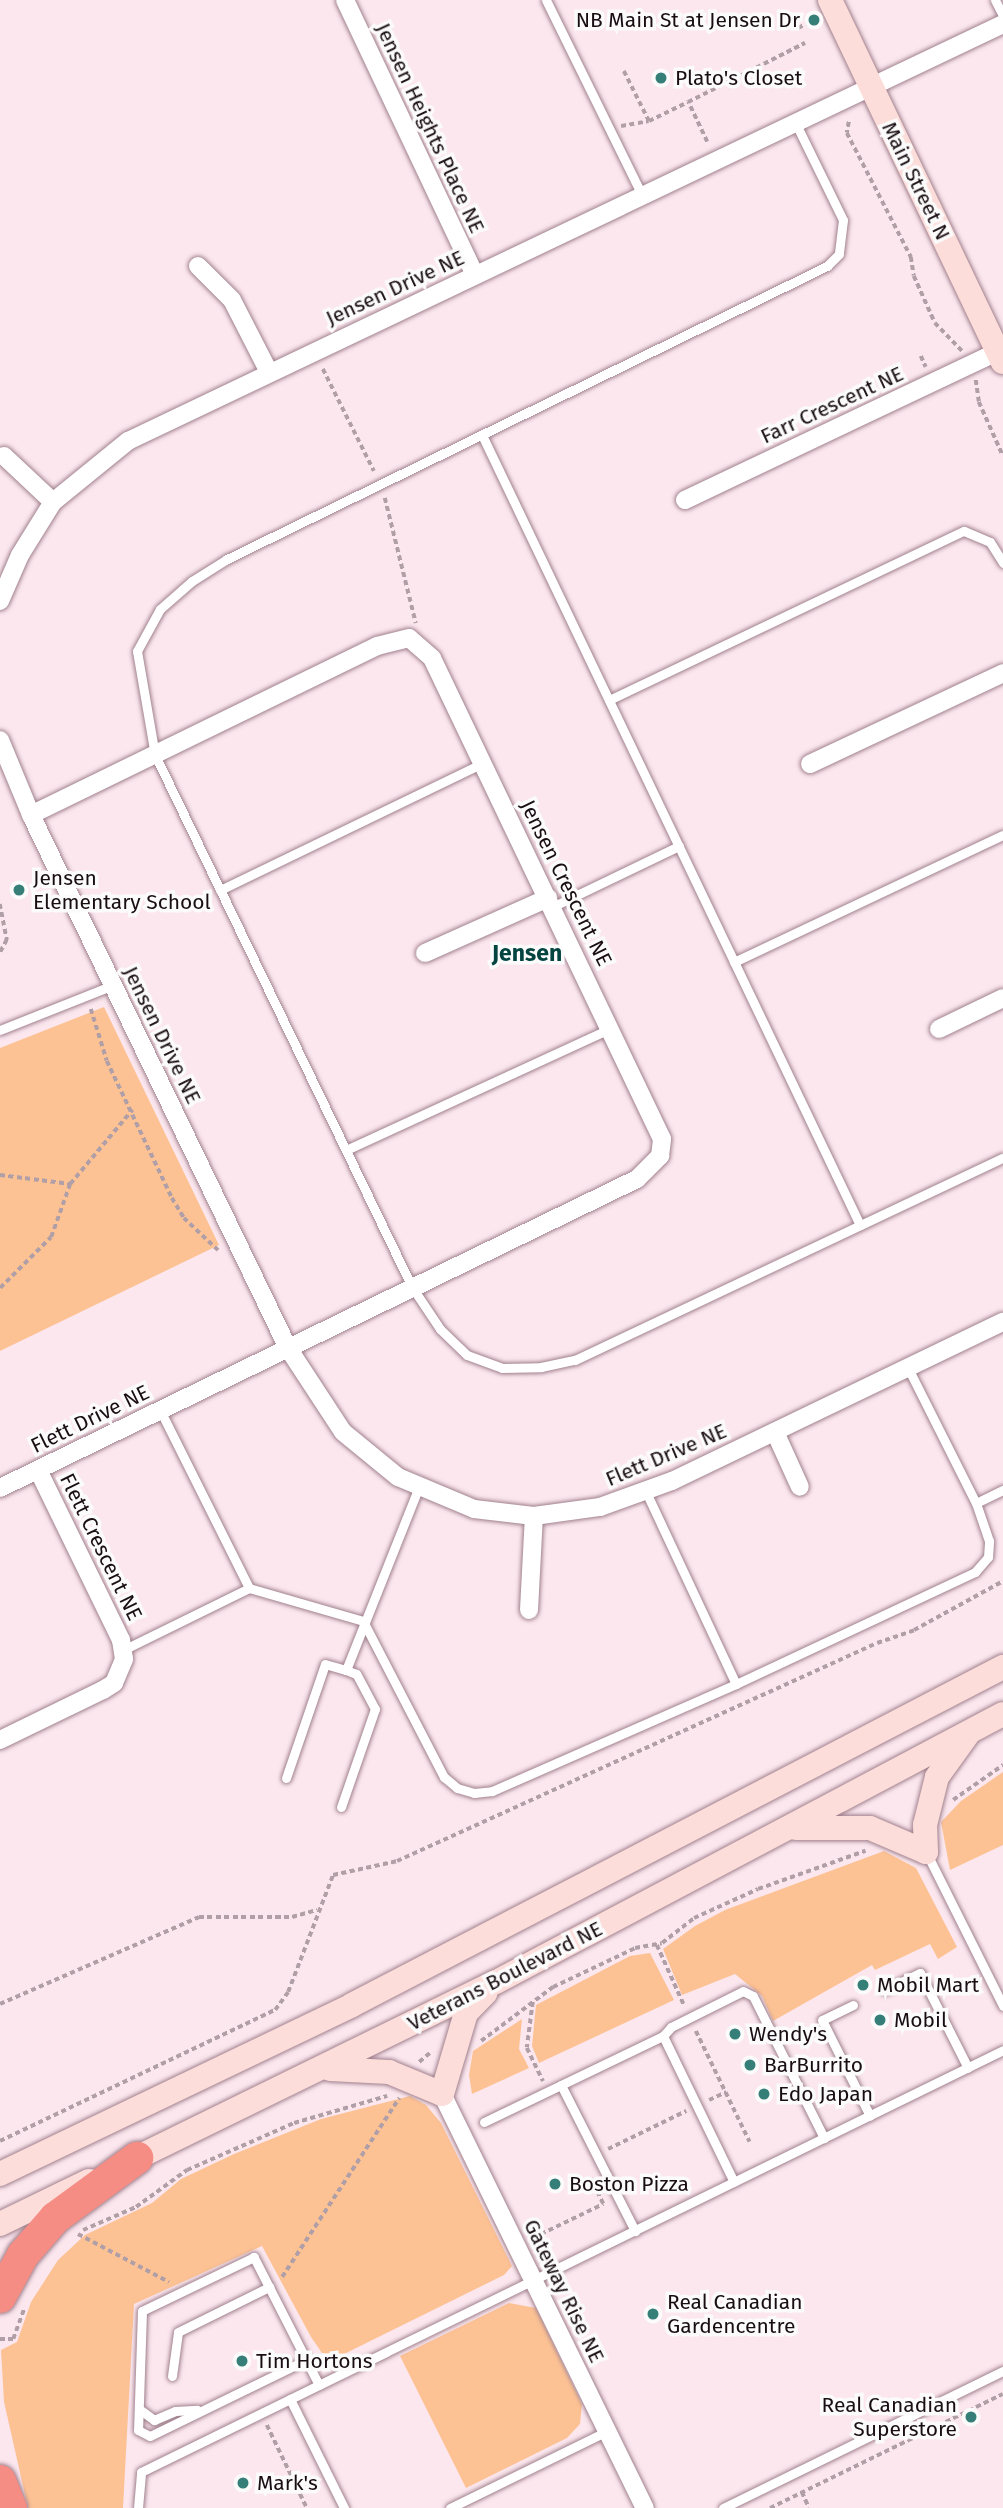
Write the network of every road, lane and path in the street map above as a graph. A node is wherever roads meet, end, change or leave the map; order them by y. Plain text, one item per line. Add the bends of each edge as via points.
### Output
1 (345, 0) edge
2 (546, 0) edge
3 (830, 0) edge
4 (995, 0) edge
5 (1003, 16) edge
6 (814, 20) dead end
7 (1003, 24) edge
8 (798, 28) dead end
9 (805, 43) dead end
10 (624, 71) dead end
11 (871, 86) junction
12 (688, 102) junction
13 (649, 121) junction
14 (795, 122) junction
15 (849, 122) dead end
16 (621, 126) dead end
17 (707, 142) dead end
18 (642, 195) junction
19 (198, 266) dead end
20 (475, 275) junction
21 (1001, 354) edge
22 (969, 366) junction
23 (269, 372) junction
24 (482, 435) junction
25 (4, 456) dead end
26 (1003, 456) edge
27 (685, 500) dead end
28 (52, 502) junction
29 (1003, 563) edge
30 (0, 601) edge
31 (1003, 673) edge
32 (609, 700) junction
33 (0, 740) edge
34 (155, 755) junction
35 (483, 763) junction
36 (810, 764) dead end
37 (31, 816) junction
38 (1003, 835) edge
39 (679, 846) junction
40 (220, 890) junction
41 (550, 903) junction
42 (0, 904) edge
43 (0, 953) edge
44 (425, 953) dead end
45 (734, 962) junction
46 (113, 985) junction
47 (85, 998) junction
48 (1003, 998) edge
49 (611, 1028) junction
50 (939, 1029) dead end
51 (0, 1030) edge
52 (132, 1110) junction
53 (346, 1150) junction
54 (1003, 1158) edge
55 (0, 1175) edge
56 (70, 1184) junction
57 (860, 1225) junction
58 (218, 1250) dead end
59 (412, 1287) junction
60 (0, 1288) edge
61 (1003, 1322) edge
62 (288, 1348) junction
63 (908, 1368) junction
64 (160, 1410) junction
65 (775, 1432) junction
66 (38, 1470) junction
67 (419, 1487) junction
68 (800, 1487) dead end
69 (0, 1488) edge
70 (1003, 1490) edge
71 (646, 1492) junction
72 (976, 1503) junction
73 (534, 1516) junction
74 (1003, 1581) edge
75 (248, 1588) junction
76 (529, 1610) dead end
77 (363, 1621) junction
78 (122, 1650) junction
79 (1003, 1667) edge
80 (346, 1670) junction
81 (736, 1684) junction
82 (1003, 1714) edge
83 (971, 1731) junction
84 (0, 1741) edge
85 (1003, 1765) edge
86 (286, 1778) dead end
87 (341, 1807) dead end
88 (945, 1807) dead end
89 (785, 1829) junction
90 (871, 1849) dead end
91 (926, 1852) junction
92 (317, 1910) junction
93 (657, 1945) junction
94 (496, 1982) junction
95 (885, 1990) dead end
96 (533, 2000) junction
97 (0, 2004) edge
98 (853, 2005) dead end
99 (1003, 2006) edge
100 (689, 2017) junction
101 (663, 2036) junction
102 (478, 2043) dead end
103 (527, 2048) dead end
104 (1003, 2050) edge
105 (968, 2068) junction
106 (323, 2069) junction
107 (561, 2085) junction
108 (726, 2092) junction
109 (442, 2094) junction
110 (697, 2106) junction
111 (870, 2116) junction
112 (484, 2122) dead end
113 (824, 2138) junction
114 (0, 2141) edge
115 (750, 2142) dead end
116 (597, 2155) junction
117 (36, 2156) junction
118 (137, 2158) junction
119 (0, 2162) edge
120 (0, 2174) edge
121 (734, 2182) junction
122 (603, 2204) dead end
123 (0, 2224) edge
124 (635, 2231) junction
125 (78, 2234) junction
126 (541, 2234) dead end
127 (70, 2240) dead end
128 (282, 2277) dead end
129 (534, 2280) junction
130 (173, 2284) dead end
131 (269, 2287) junction
132 (12, 2301) edge
133 (0, 2339) edge
134 (306, 2360) junction
135 (1003, 2371) edge
136 (172, 2376) dead end
137 (319, 2385) junction
138 (1003, 2394) edge
139 (290, 2399) junction
140 (139, 2409) junction
141 (202, 2410) junction
142 (261, 2413) junction
143 (607, 2431) junction
144 (802, 2492) junction
145 (138, 2508) edge
146 (307, 2508) edge
147 (344, 2508) edge
148 (450, 2508) edge
149 (645, 2508) edge
150 (723, 2508) edge
151 (770, 2508) edge
152 (809, 2508) edge

1 - 20 street, Jensen Heights Place NE
2 - 18 lane
3 - 11 main road, Main Street N
4 - 5 lane
6 - 8 path
7 - 11 street, Jensen Drive NE
9 - 12 path
10 - 13 path
11 - 14 street, Jensen Drive NE
11 - 21 main road, Main Street N
12 - 13 path
12 - 17 path
13 - 16 path
14 - 18 street, Jensen Drive NE
14 - 24 lane via 843,220 839,254 827,266
15 - 22 path via 847,133 911,257 914,276 935,323 961,348
18 - 20 street, Jensen Drive NE
19 - 23 street via 232,300
20 - 23 street, Jensen Drive NE
21 - 22 street, Farr Crescent NE
22 - 26 path
22 - 27 street, Farr Crescent NE
23 - 28 street, Jensen Drive NE via 128,441
24 - 32 lane
24 - 34 lane via 228,559 160,609 137,651
25 - 28 street
28 - 30 street, Jensen Drive NE via 20,555
29 - 32 lane via 990,542 964,531
31 - 36 street
32 - 39 lane
33 - 37 street, Jensen Drive NE
34 - 35 street, Jensen Crescent NE via 377,646 409,638 432,658
34 - 37 street, Jensen Crescent NE
34 - 40 lane
35 - 40 lane
35 - 41 street, Jensen Crescent NE
37 - 46 street, Jensen Drive NE
38 - 45 lane
39 - 41 lane
39 - 45 lane
40 - 53 lane
41 - 44 street
41 - 49 street, Jensen Crescent NE
42 - 43 path via 7,940
45 - 57 lane
46 - 47 lane
46 - 62 street, Jensen Drive NE
47 - 51 lane
47 - 52 path via 104,1053
48 - 50 street
49 - 53 lane
49 - 59 street, Jensen Crescent NE via 662,1139 652,1169
52 - 56 path
52 - 58 path via 180,1213
53 - 59 lane
54 - 57 lane
55 - 56 path
56 - 60 path via 51,1237
57 - 59 lane via 575,1360 541,1367 502,1368 467,1355 440,1329
59 - 62 street, Jensen Crescent NE
61 - 63 street, Flett Drive NE
62 - 64 street, Flett Drive NE
62 - 67 street, Flett Drive NE via 343,1432 398,1477
63 - 65 street, Flett Drive NE
63 - 72 lane
64 - 66 street, Flett Drive NE
64 - 75 lane
65 - 68 street
65 - 71 street, Flett Drive NE
66 - 69 street, Flett Drive NE
66 - 78 street, Flett Crescent NE
67 - 73 street, Flett Drive NE via 474,1509
67 - 77 lane
70 - 72 lane
71 - 73 street, Flett Drive NE via 600,1507
71 - 81 lane
72 - 81 lane via 989,1541 988,1557 975,1572
73 - 76 street
74 - 92 path via 914,1630 397,1861 342,1870 328,1882
75 - 77 lane
75 - 78 lane
77 - 80 lane
77 - 81 lane via 444,1777 457,1788 474,1793 492,1791
78 - 84 street, Flett Crescent NE via 114,1683
79 - 117 main road via 352,2005
80 - 86 lane via 325,1664
80 - 87 lane via 356,1674 375,1709
82 - 83 main road, Veterans Boulevard NE
83 - 89 main road, Veterans Boulevard NE
83 - 91 main road via 937,1777 925,1825
85 - 88 path
89 - 91 main road via 836,1824 870,1828
89 - 94 main road, Veterans Boulevard NE
90 - 93 path via 758,1889 694,1918
91 - 99 lane
92 - 97 path via 292,1917 199,1917
92 - 114 path via 288,1992 275,2010
93 - 96 path via 635,1948
93 - 100 path
94 - 106 main road, Veterans Boulevard NE
94 - 109 main road via 466,2013
95 - 105 lane via 920,1973
96 - 102 path
96 - 103 path
98 - 111 lane via 822,2020
100 - 101 lane
100 - 108 path
100 - 113 lane via 743,1991 752,1996
101 - 107 lane
101 - 110 lane
104 - 105 lane
105 - 111 lane
106 - 109 main road via 388,2072
106 - 118 main road, Veterans Boulevard NE
107 - 112 lane
107 - 116 lane
108 - 110 path
108 - 115 path
109 - 129 street, Gateway Rise NE
110 - 116 path
110 - 121 lane
111 - 113 lane
113 - 121 lane
116 - 124 lane
117 - 119 main road
117 - 120 main road
118 - 123 main road, Veterans Boulevard NE
118 - 132 highway via 55,2218 23,2255
121 - 124 lane
122 - 126 path
124 - 129 lane
125 - 127 path
125 - 128 path via 136,2207 187,2169 304,2119 402,2091 377,2137 334,2194
125 - 130 path
129 - 137 lane
129 - 143 street, Gateway Rise NE
131 - 134 lane
131 - 136 lane via 178,2332
131 - 140 lane via 254,2257 142,2311
132 - 133 path via 13,2339
134 - 137 lane
134 - 141 lane
135 - 150 lane
137 - 139 lane
138 - 144 path
139 - 142 lane
139 - 147 lane
140 - 141 lane via 154,2420 176,2411
140 - 141 lane via 138,2430 146,2436
142 - 145 lane via 141,2472
142 - 146 path
143 - 148 lane
143 - 149 street, Gateway Rise NE
144 - 151 path
144 - 152 path

